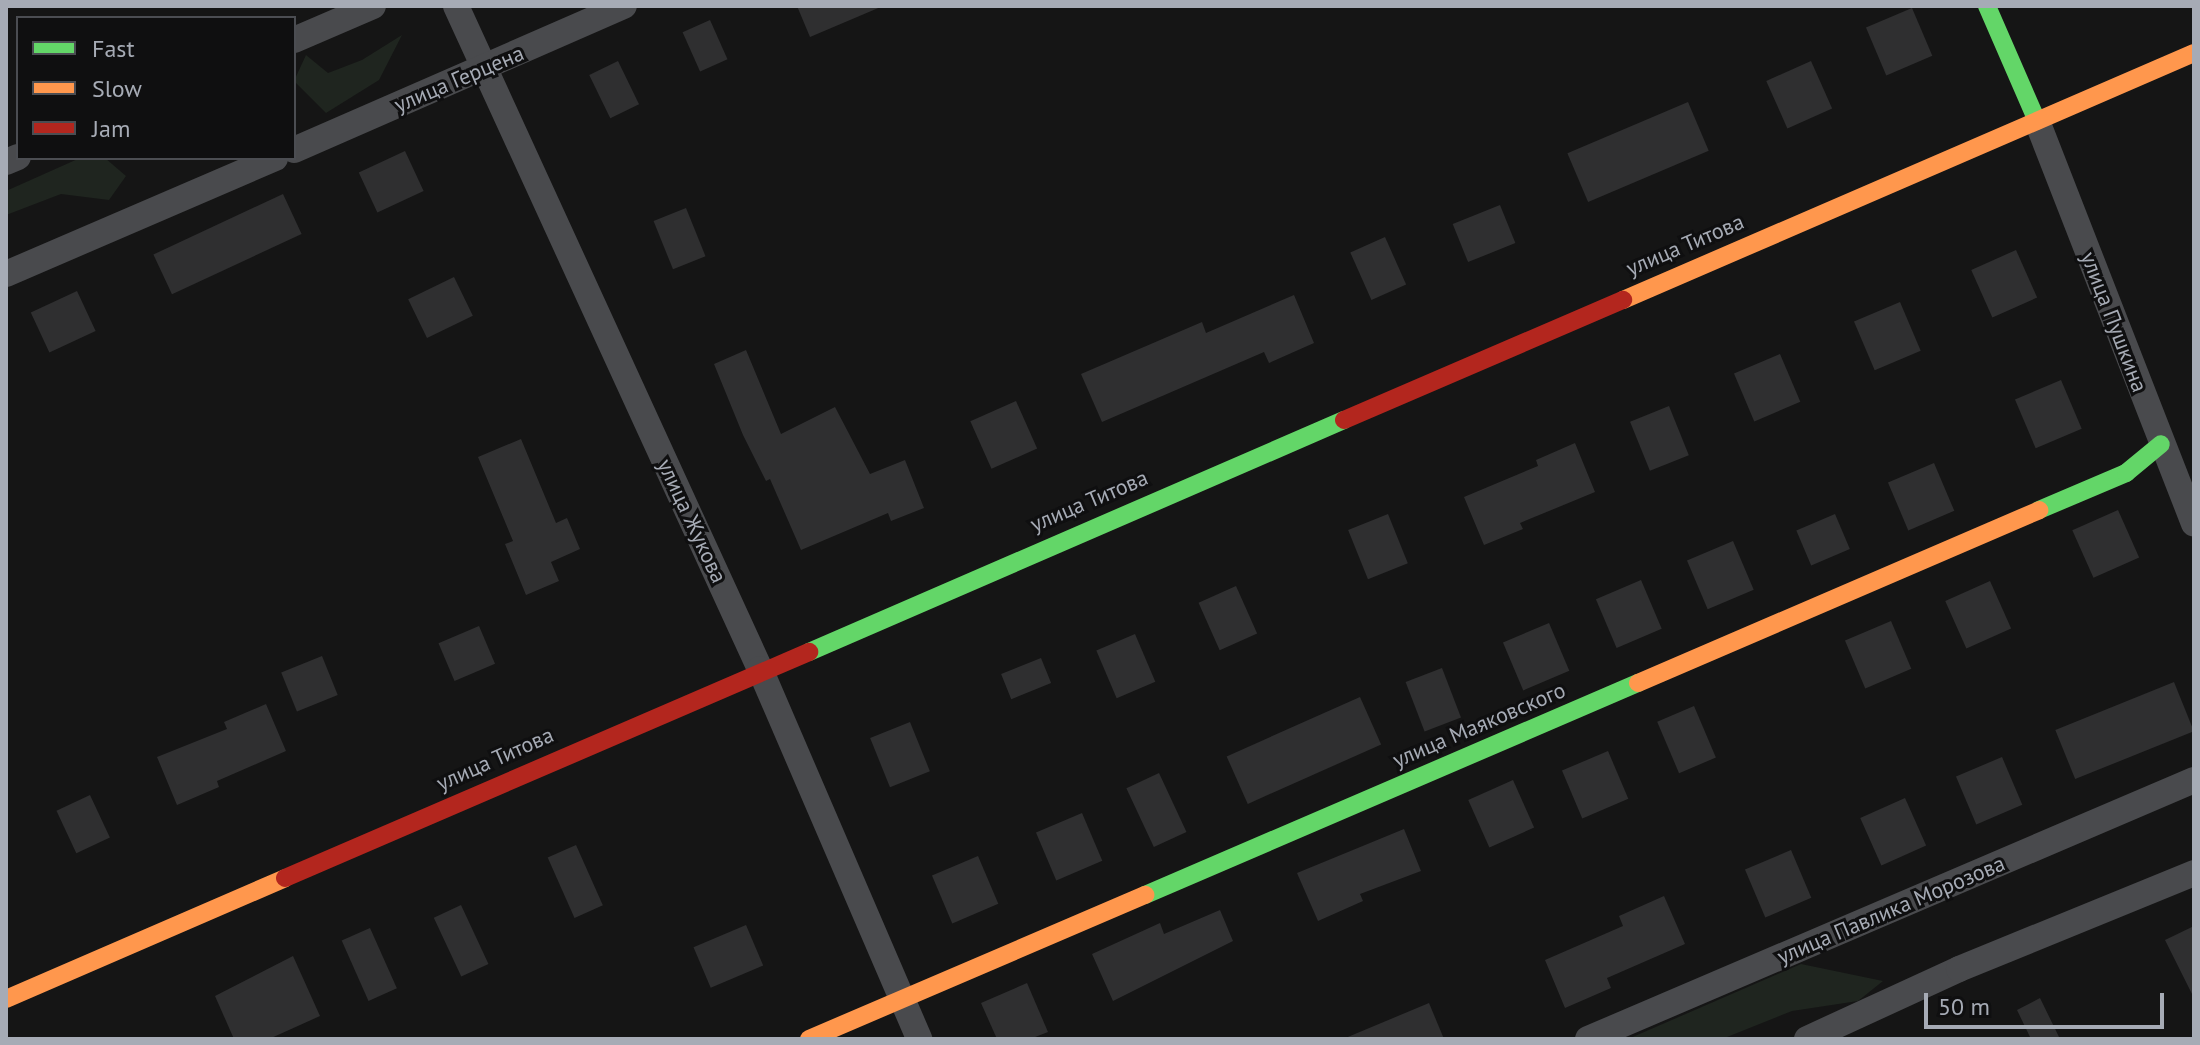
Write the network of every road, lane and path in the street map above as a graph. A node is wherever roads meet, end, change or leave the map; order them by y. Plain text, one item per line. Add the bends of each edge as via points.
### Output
1 (373, 6) edge
2 (456, 6) edge
3 (624, 6) edge
4 (1987, 6) edge
5 (296, 39) edge
6 (2194, 53) edge
7 (485, 68) junction
8 (2037, 121) junction
9 (296, 149) edge
10 (270, 160) edge
11 (6, 274) edge
12 (2161, 444) junction
13 (2194, 523) edge
14 (760, 669) junction
15 (2194, 780) edge
16 (2194, 873) edge
17 (6, 999) edge
18 (902, 999) junction
19 (809, 1039) edge
20 (919, 1039) edge
21 (1588, 1039) edge
22 (1807, 1039) edge

1 - 5 street
2 - 7 street, улица Жукова
3 - 7 street, улица Герцена
4 - 8 main road
6 - 8 main road, улица Титова
7 - 9 street, улица Герцена
7 - 14 street, улица Жукова
8 - 12 street, улица Пушкина
8 - 14 main road, улица Титова
10 - 11 street
12 - 13 street, улица Пушкина
12 - 18 main road, улица Маяковского via 2126,473
14 - 17 main road, улица Титова
14 - 18 street, улица Жукова
15 - 21 street, улица Павлика Морозова
16 - 22 street via 1959,969
18 - 19 main road, улица Маяковского
18 - 20 street, улица Жукова

